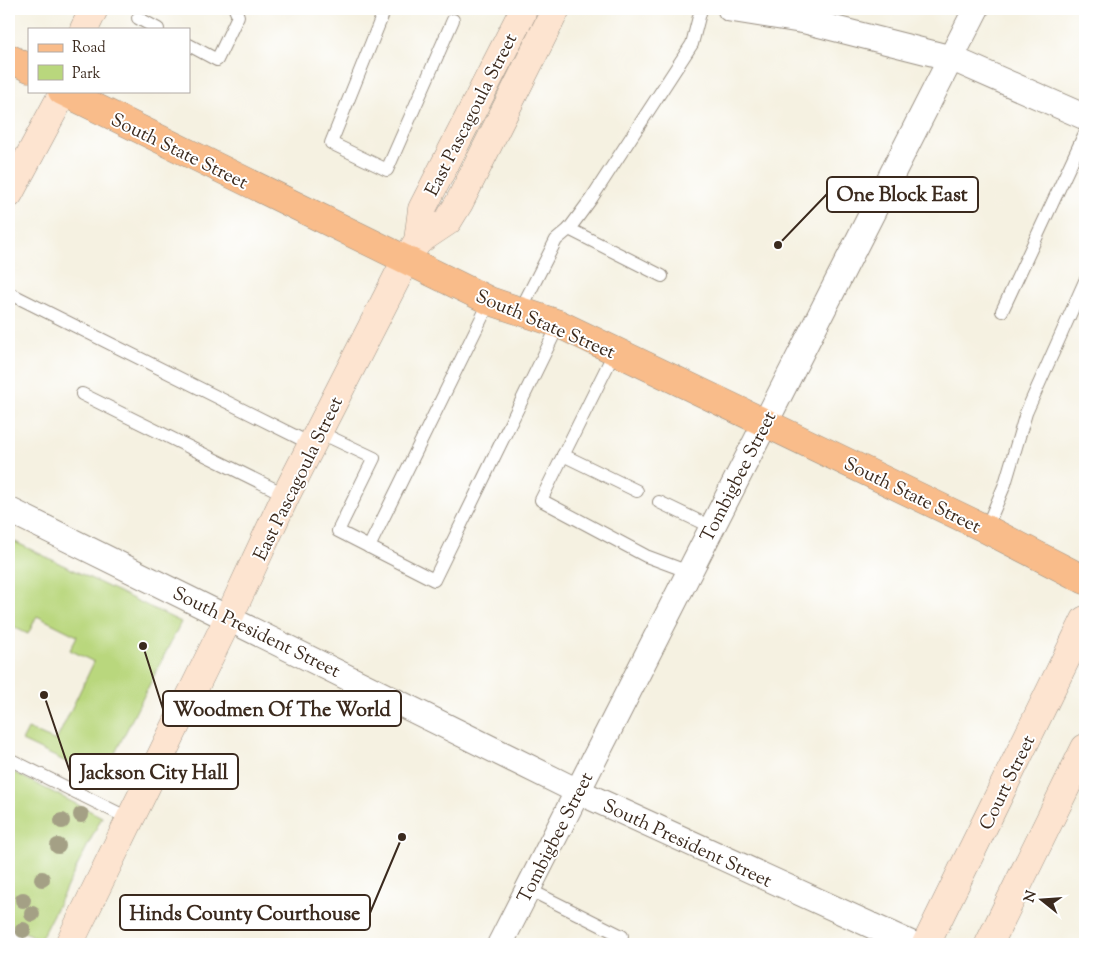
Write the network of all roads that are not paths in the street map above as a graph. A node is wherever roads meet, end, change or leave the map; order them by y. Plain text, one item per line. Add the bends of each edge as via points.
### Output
1 (94, 9) edge
2 (235, 9) edge
3 (385, 9) edge
4 (556, 9) edge
5 (701, 9) edge
6 (730, 9) edge
7 (976, 9) edge
8 (522, 13) dead end
9 (138, 18) dead end
10 (452, 20) dead end
11 (84, 28) edge
12 (156, 28) edge
13 (190, 46) edge
14 (9, 58) edge
15 (951, 58) junction
16 (28, 68) edge
17 (63, 92) edge
18 (1085, 117) edge
19 (1085, 133) edge
20 (9, 194) edge
21 (569, 229) junction
22 (412, 251) junction
23 (662, 276) dead end
24 (1085, 281) edge
25 (9, 293) edge
26 (490, 302) junction
27 (520, 311) junction
28 (1002, 311) dead end
29 (559, 324) junction
30 (615, 351) junction
31 (82, 394) dead end
32 (764, 423) junction
33 (316, 439) junction
34 (563, 456) junction
35 (637, 491) dead end
36 (286, 495) junction
37 (659, 502) dead end
38 (9, 510) edge
39 (711, 527) junction
40 (986, 529) junction
41 (369, 547) junction
42 (688, 572) junction
43 (1085, 580) edge
44 (229, 617) junction
45 (1085, 620) edge
46 (1085, 748) edge
47 (9, 759) edge
48 (577, 791) junction
49 (130, 819) junction
50 (528, 889) junction
51 (622, 936) dead end
52 (507, 942) edge
53 (69, 944) edge
54 (912, 944) edge
55 (926, 944) edge
56 (989, 944) edge

1 - 11 main road
2 - 13 lane via 238,16 217,60
3 - 10 lane via 331,143 387,170
4 - 22 main road via 459,203 448,221
5 - 21 lane via 692,44 592,199
6 - 15 street via 805,21
7 - 15 street, Tombigbee Street
8 - 22 main road, East Pascagoula Street via 422,209
9 - 12 lane
14 - 16 main road
15 - 18 street
15 - 32 street, Tombigbee Street
17 - 20 main road
17 - 22 main road, South State Street
19 - 28 lane
21 - 23 lane
21 - 27 lane via 556,240
22 - 26 main road, South State Street
22 - 33 main road, East Pascagoula Street
24 - 40 lane via 1026,413 1005,484
25 - 33 lane
26 - 27 main road, South State Street
26 - 41 lane
27 - 29 main road, South State Street
29 - 30 main road, South State Street
29 - 41 lane via 434,580
30 - 32 main road, South State Street
30 - 34 lane
31 - 36 lane
32 - 39 street, Tombigbee Street
32 - 40 main road, South State Street
33 - 36 main road, East Pascagoula Street
33 - 41 lane via 374,458 338,531
34 - 35 lane
34 - 42 lane via 542,500 646,556
36 - 44 main road, East Pascagoula Street
37 - 39 lane
38 - 44 street, South President Street
39 - 42 street, Tombigbee Street
40 - 43 main road, South State Street
42 - 48 street, Tombigbee Street
44 - 48 street, South President Street
44 - 49 main road, East Pascagoula Street
45 - 55 main road, Court Street
46 - 56 main road
47 - 49 lane
48 - 50 street, Tombigbee Street
48 - 54 street, South President Street
49 - 53 main road, East Pascagoula Street
50 - 51 lane
50 - 52 street, Tombigbee Street

